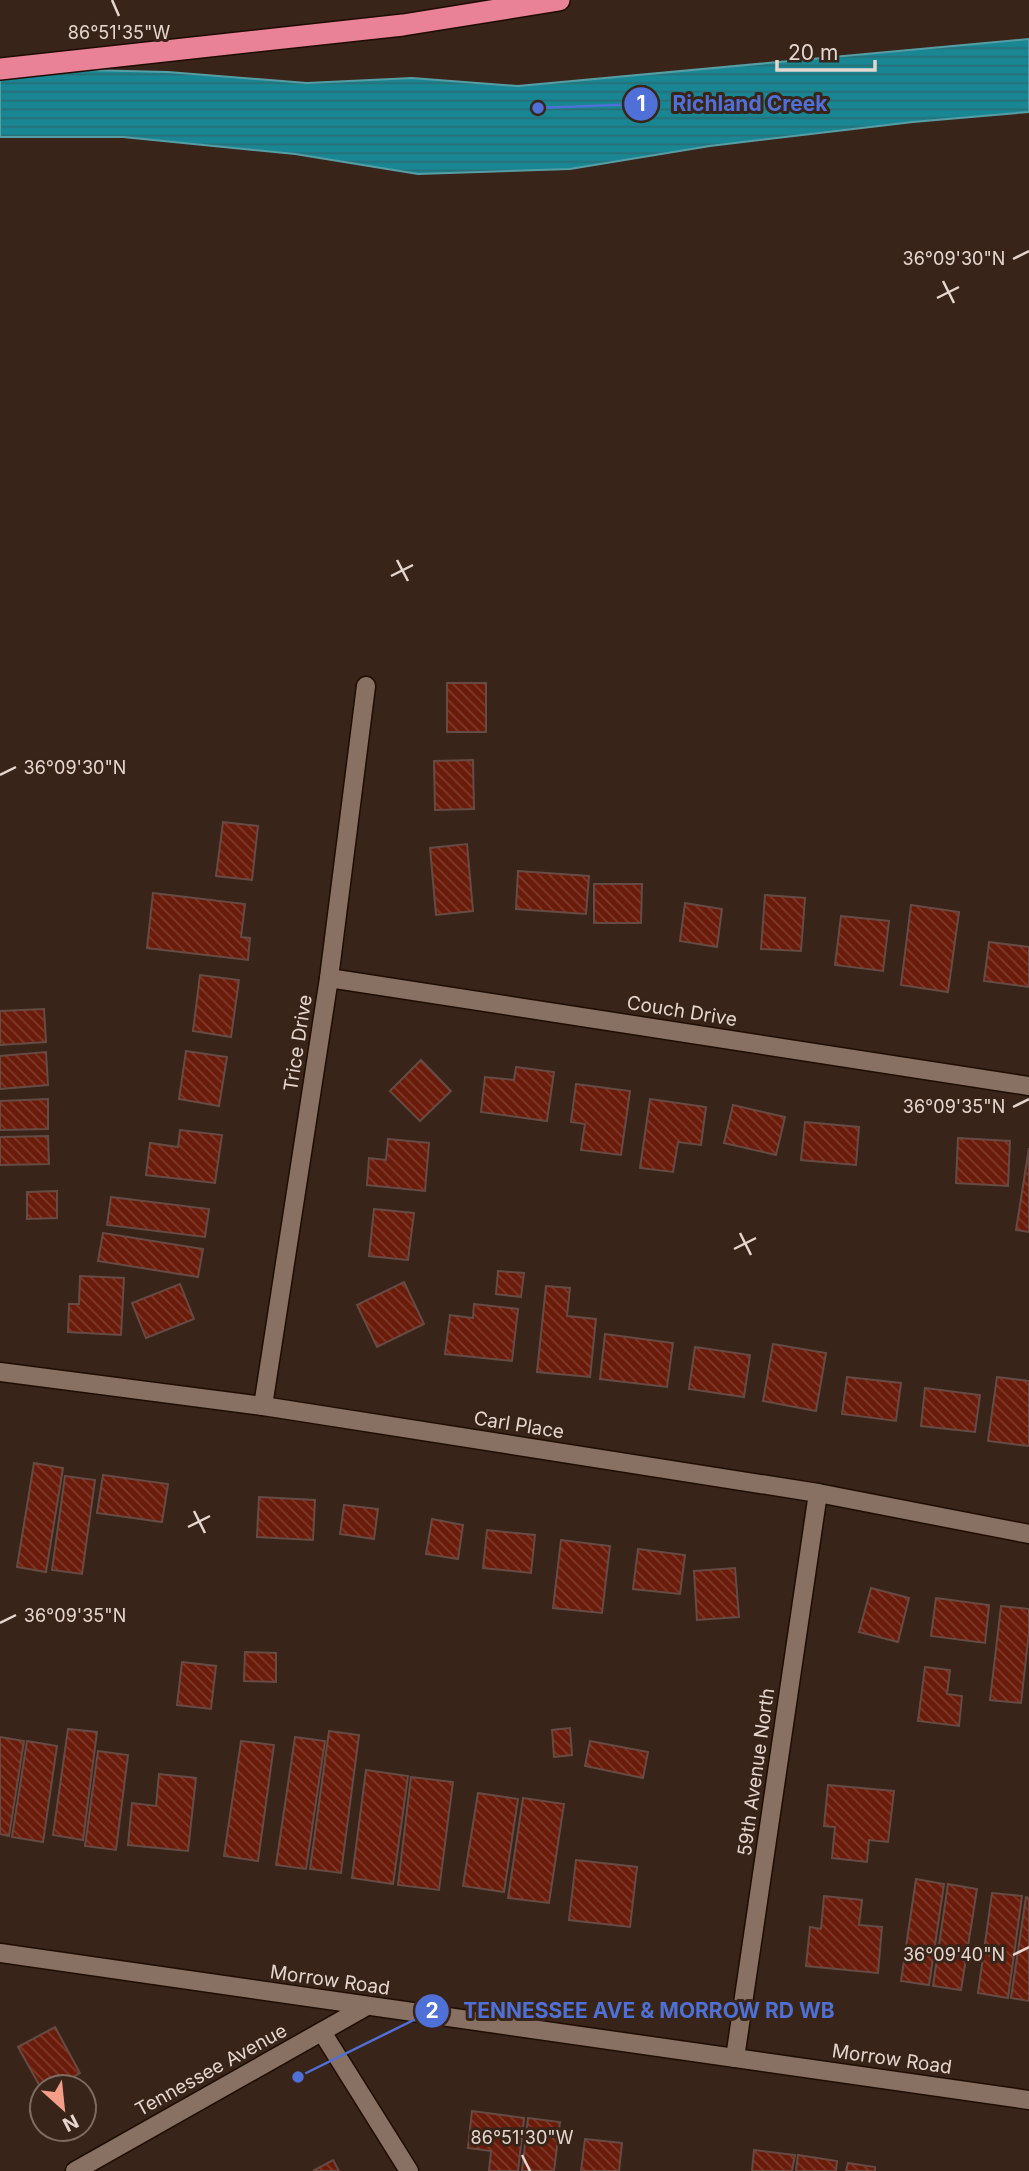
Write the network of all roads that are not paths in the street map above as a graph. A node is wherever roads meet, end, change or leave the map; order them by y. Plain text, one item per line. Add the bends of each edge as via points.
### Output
1 (559, 0) edge
2 (0, 69) edge
3 (366, 686) dead end
4 (330, 978) junction
5 (1029, 1086) edge
6 (0, 1372) edge
7 (263, 1406) junction
8 (818, 1493) junction
9 (1029, 1534) edge
10 (0, 1953) edge
11 (367, 2007) junction
12 (322, 2032) junction
13 (735, 2059) junction
14 (1029, 2100) edge
15 (75, 2171) edge
16 (409, 2171) edge

1 - 2 highway via 403,25
3 - 4 street, Trice Drive
4 - 5 street, Couch Drive
4 - 7 street, Trice Drive
6 - 7 street, Carl Place
7 - 8 street, Carl Place
8 - 9 street, Carl Place
8 - 13 street, 59th Avenue North
10 - 11 street, Morrow Road
11 - 12 street, Tennessee Avenue
11 - 13 street, Morrow Road
12 - 15 street, Tennessee Avenue
12 - 16 street
13 - 14 street, Morrow Road

